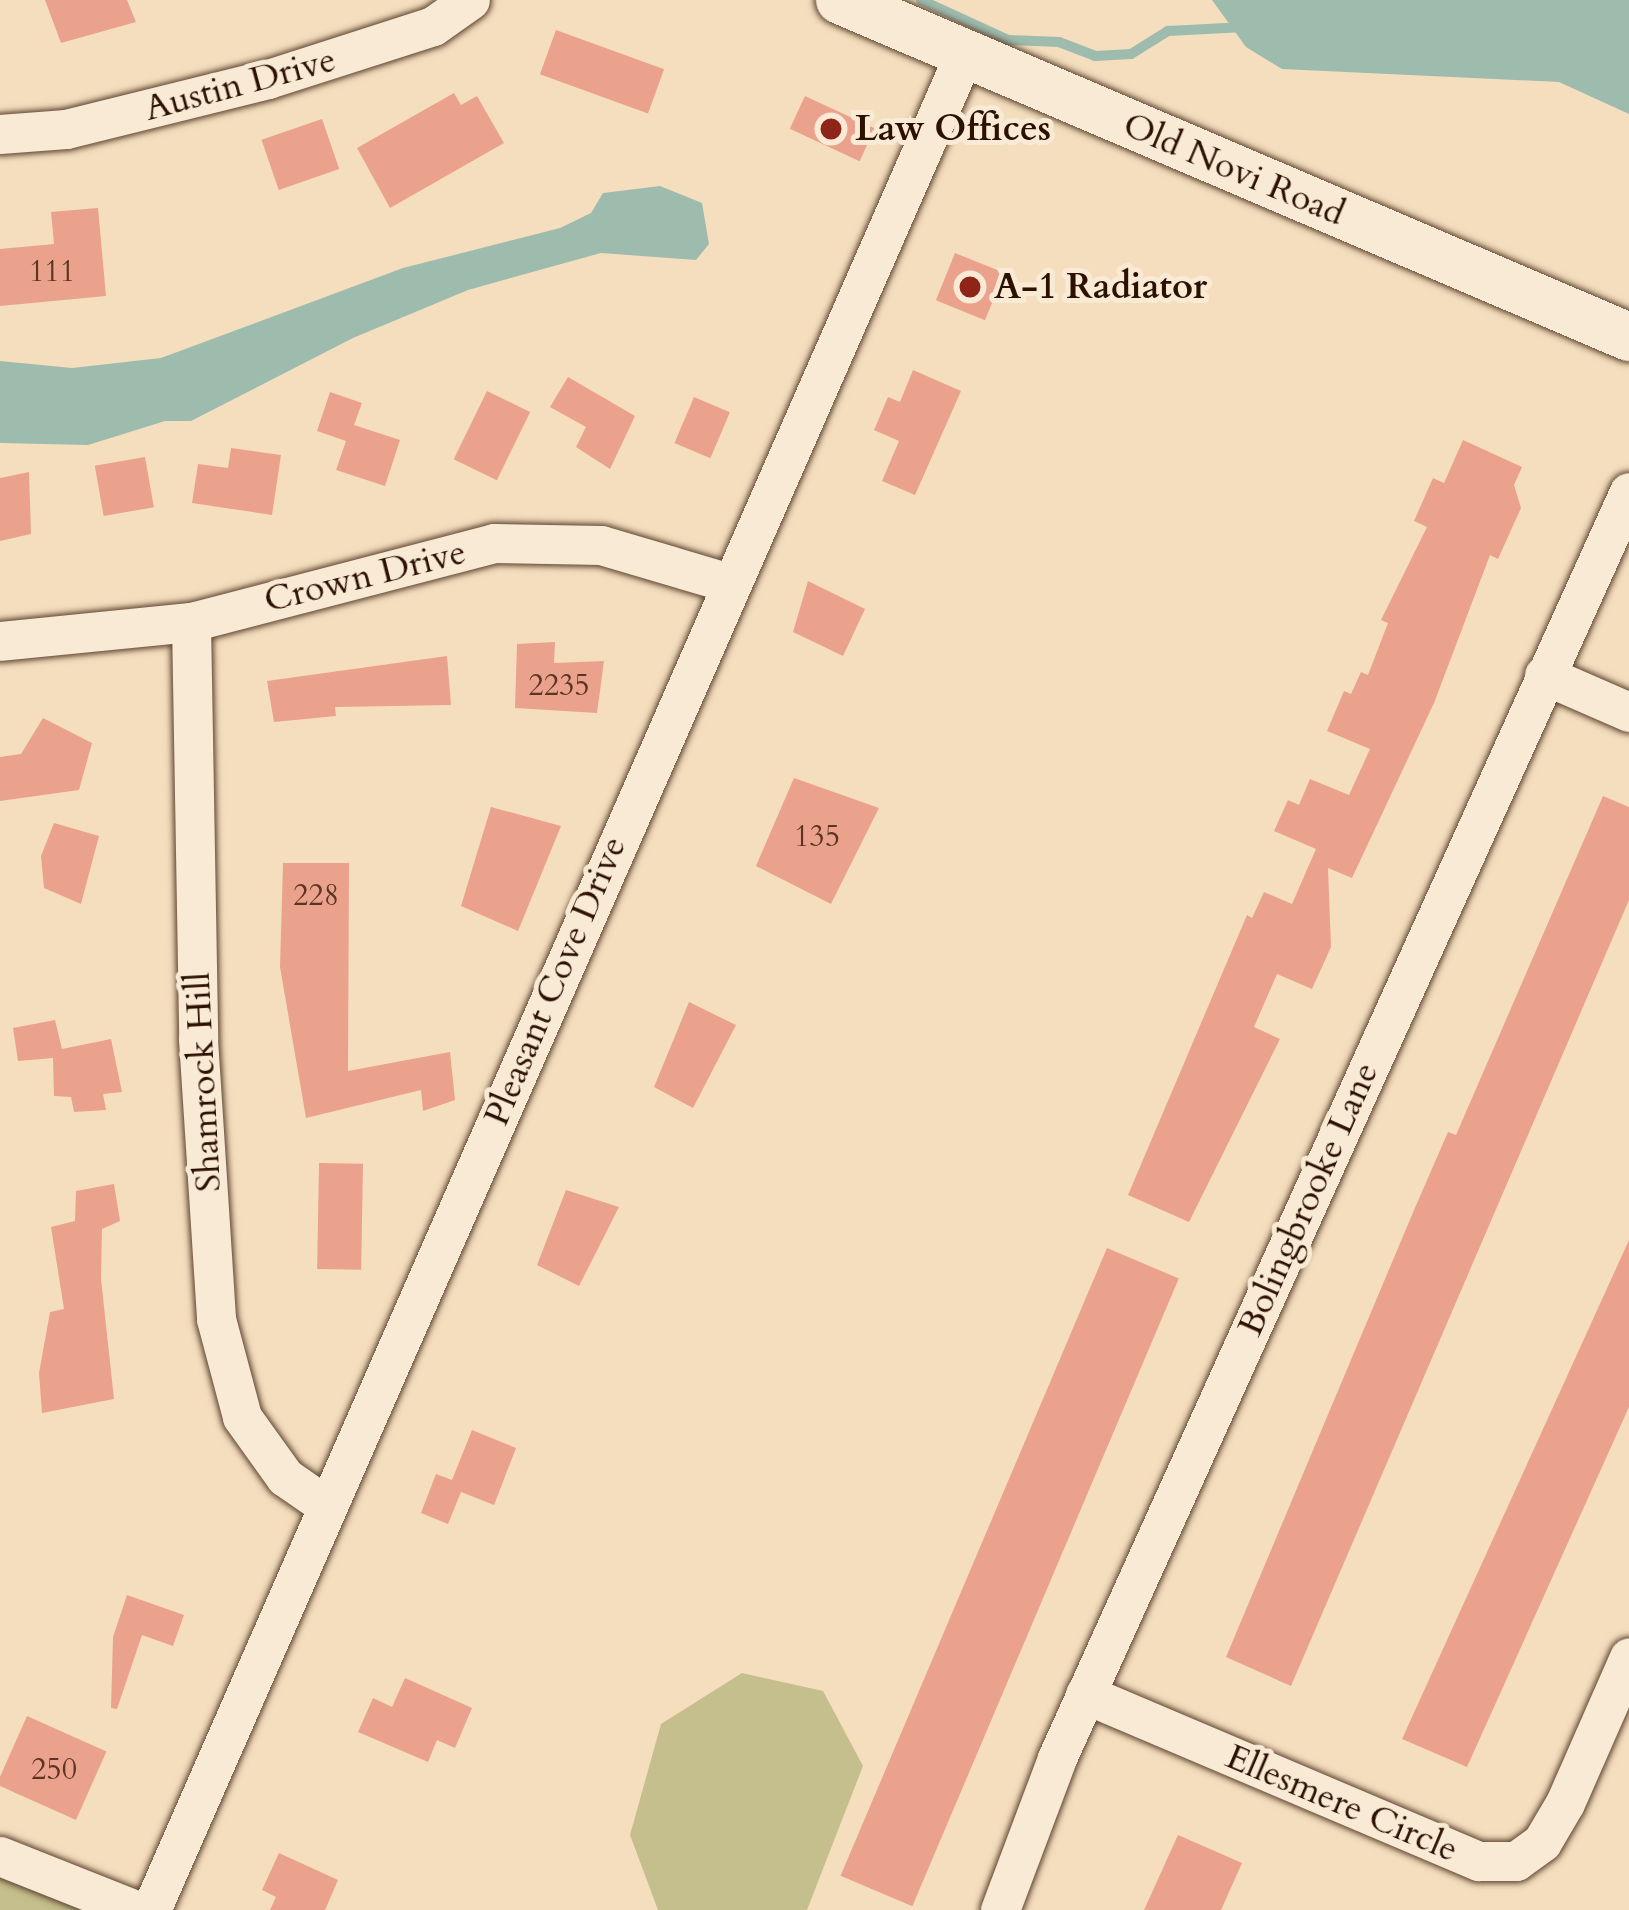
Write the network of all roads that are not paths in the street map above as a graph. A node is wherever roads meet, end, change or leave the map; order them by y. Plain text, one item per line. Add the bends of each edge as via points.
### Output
1 (470, 0) edge
2 (840, 0) edge
3 (964, 54) junction
4 (0, 134) edge
5 (1629, 337) edge
6 (1629, 492) edge
7 (726, 582) junction
8 (190, 622) junction
9 (0, 641) edge
10 (1544, 676) junction
11 (1629, 712) edge
12 (324, 1504) junction
13 (1629, 1657) edge
14 (1085, 1694) junction
15 (0, 1856) edge
16 (136, 1910) edge
17 (151, 1910) edge
18 (1000, 1910) edge

1 - 4 street, Austin Drive via 433,26 268,79 65,130
2 - 3 street, Old Novi Road
3 - 5 street, Old Novi Road
3 - 7 street, Pleasant Cove Drive
6 - 10 street, Bolingbrooke Lane
7 - 8 street, Crown Drive via 601,545 494,543
7 - 12 street, Pleasant Cove Drive
8 - 9 street, Crown Drive
8 - 12 street, Shamrock Hill via 198,1039 216,1318 242,1418 285,1477
10 - 11 street
10 - 14 street, Bolingbrooke Lane
12 - 17 street, Pleasant Cove Drive
13 - 14 street, Ellesmere Circle via 1565,1803 1542,1843 1516,1861 1479,1861
14 - 18 street, Bolingbrooke Lane
15 - 16 street

